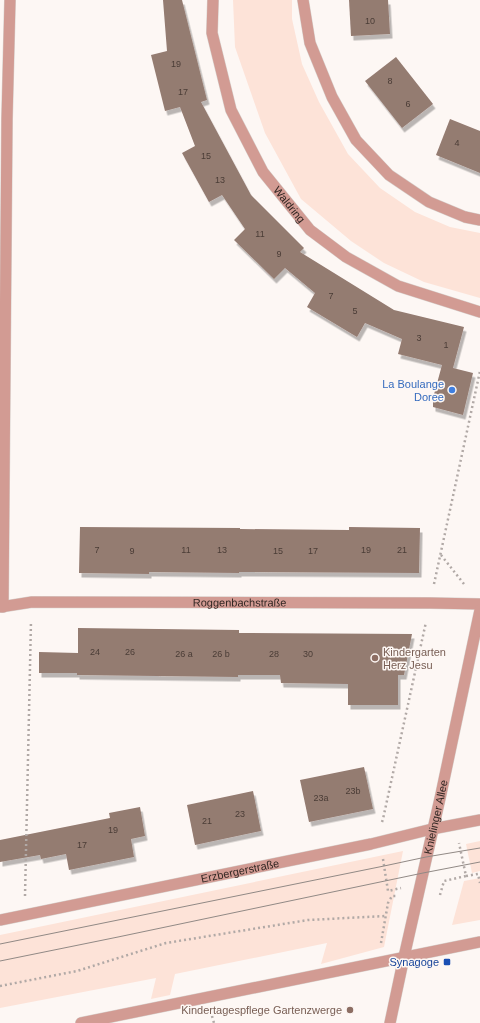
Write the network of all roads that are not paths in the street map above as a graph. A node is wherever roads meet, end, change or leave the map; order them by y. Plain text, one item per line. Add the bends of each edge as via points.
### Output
1 (10, 0) edge
2 (213, 0) edge
3 (303, 0) edge
4 (480, 220) edge
5 (480, 312) edge
6 (480, 604) edge
7 (1, 607) edge
8 (480, 610) edge
9 (480, 820) edge
10 (432, 829) junction
11 (0, 920) edge
12 (480, 942) edge
13 (404, 957) junction
14 (81, 1023) edge
15 (390, 1023) edge

1 - 7 street
2 - 5 street, Waldring via 212,33 231,110 263,172 310,230 346,257 398,286
3 - 4 street via 310,43 332,97 356,140 389,175 429,202 465,217
6 - 7 street, Roggenbachstraße via 32,602
8 - 10 street, Knielinger Allee
9 - 10 street, Erzbergerstraße
10 - 11 street, Erzbergerstraße via 371,844
10 - 13 street, Knielinger Allee
12 - 13 street
13 - 14 street
13 - 15 street, Knielinger Allee

